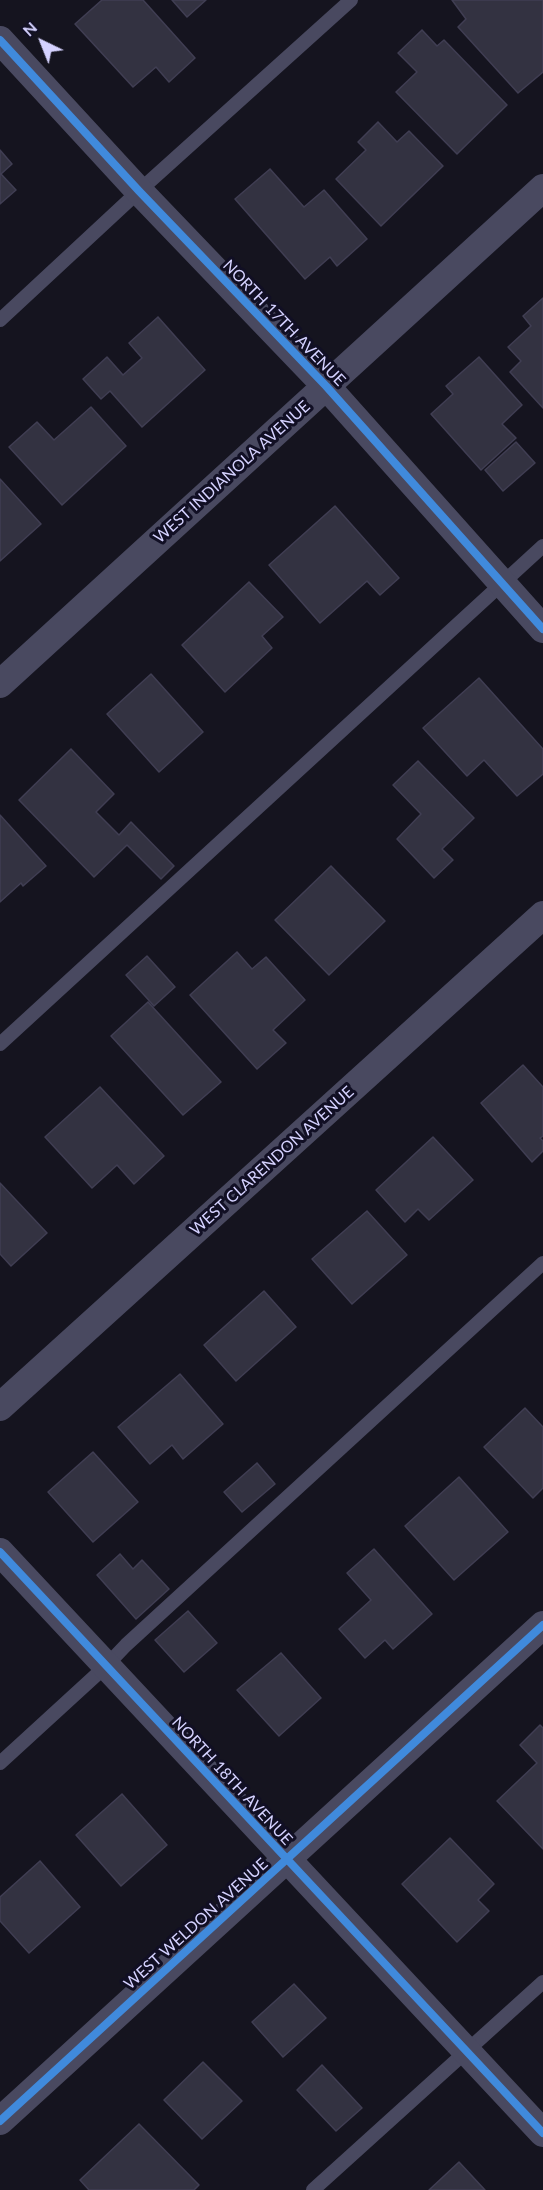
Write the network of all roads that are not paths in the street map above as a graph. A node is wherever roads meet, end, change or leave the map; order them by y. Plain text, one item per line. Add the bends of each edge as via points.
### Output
1 (351, 0) edge
2 (0, 40) edge
3 (543, 188) edge
4 (139, 190) junction
5 (0, 320) edge
6 (326, 386) junction
7 (543, 546) edge
8 (503, 584) junction
9 (543, 628) edge
10 (0, 684) edge
11 (543, 915) edge
12 (0, 1044) edge
13 (543, 1263) edge
14 (0, 1407) edge
15 (0, 1552) edge
16 (543, 1625) edge
17 (106, 1665) junction
18 (0, 1763) edge
19 (287, 1859) junction
20 (543, 1982) edge
21 (467, 2052) junction
22 (0, 2121) edge
23 (543, 2133) edge
24 (313, 2190) edge

1 - 4 lane
2 - 4 street, NORTH 17TH AVENUE
3 - 6 street, WEST INDIANOLA AVENUE
4 - 5 lane
4 - 6 street, NORTH 17TH AVENUE
6 - 8 street, NORTH 17TH AVENUE
6 - 10 street, WEST INDIANOLA AVENUE
7 - 8 lane
8 - 9 street, NORTH 17TH AVENUE
8 - 12 lane
11 - 14 street, WEST CLARENDON AVENUE
13 - 17 lane
15 - 17 street, NORTH 18TH AVENUE
16 - 19 street, WEST WELDON AVENUE
17 - 18 lane
17 - 19 street, NORTH 18TH AVENUE
19 - 21 street, NORTH 18TH AVENUE
19 - 22 street, WEST WELDON AVENUE
20 - 21 lane
21 - 23 street, NORTH 18TH AVENUE
21 - 24 lane

